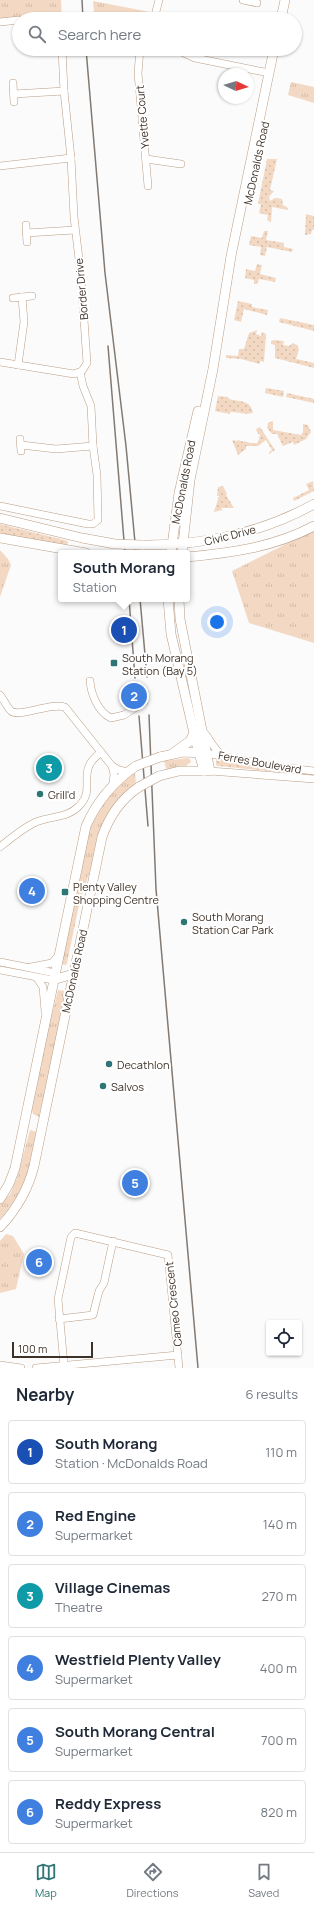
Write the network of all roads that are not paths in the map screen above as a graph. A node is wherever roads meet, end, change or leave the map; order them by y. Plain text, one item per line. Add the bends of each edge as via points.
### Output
1 (158, 0) edge
2 (243, 0) edge
3 (285, 0) edge
4 (291, 0) edge
5 (258, 4) edge
6 (155, 12) edge
7 (282, 12) edge
8 (288, 12) edge
9 (12, 21) edge
10 (0, 22) edge
11 (62, 56) edge
12 (139, 56) edge
13 (191, 56) edge
14 (273, 56) edge
15 (279, 56) edge
16 (269, 73) junction
17 (13, 83) dead end
18 (64, 91) junction
19 (14, 94) junction
20 (14, 102) dead end
21 (71, 158) junction
22 (146, 159) junction
23 (181, 164) dead end
24 (0, 166) edge
25 (148, 186) dead end
26 (26, 225) dead end
27 (75, 230) junction
28 (26, 233) junction
29 (27, 242) dead end
30 (228, 277) junction
31 (32, 296) dead end
32 (22, 297) junction
33 (13, 298) dead end
34 (216, 341) junction
35 (0, 362) edge
36 (18, 365) junction
37 (80, 372) junction
38 (21, 445) dead end
39 (93, 446) junction
40 (314, 504) edge
41 (0, 506) edge
42 (0, 518) edge
43 (314, 526) edge
44 (0, 538) edge
45 (182, 548) edge
46 (172, 549) edge
47 (69, 550) edge
48 (190, 557) edge
49 (168, 602) edge
50 (179, 602) edge
51 (90, 681) dead end
52 (0, 695) edge
53 (144, 702) dead end
54 (198, 731) junction
55 (101, 752) junction
56 (202, 752) junction
57 (172, 754) junction
58 (222, 755) junction
59 (112, 766) junction
60 (132, 769) junction
61 (207, 771) junction
62 (314, 771) edge
63 (314, 779) edge
64 (113, 784) junction
65 (0, 847) edge
66 (58, 956) junction
67 (0, 962) edge
68 (26, 968) junction
69 (0, 970) edge
70 (73, 974) junction
71 (54, 977) junction
72 (37, 978) junction
73 (45, 1019) junction
74 (25, 1119) junction
75 (42, 1122) junction
76 (0, 1199) edge
77 (0, 1227) edge
78 (113, 1241) junction
79 (59, 1319) junction
80 (178, 1356) junction
81 (0, 1365) edge
82 (64, 1365) junction
83 (21, 1368) edge
84 (36, 1368) edge
85 (179, 1368) edge

1 - 6 street
2 - 5 street
3 - 7 main road
4 - 8 main road
9 - 10 street
11 - 18 street, Border Drive
12 - 22 street, Yvette Court
13 - 16 street
14 - 16 main road, McDonalds Road
15 - 30 main road, McDonalds Road via 243,224
16 - 30 main road, McDonalds Road
17 - 19 street
18 - 19 street
18 - 21 street, Border Drive
19 - 20 street
21 - 24 street
21 - 27 street, Border Drive
22 - 23 street
22 - 25 street, Yvette Court
26 - 28 street
27 - 28 street
27 - 37 street, Border Drive via 87,353 86,365
28 - 29 street
30 - 34 main road, McDonalds Road
31 - 32 street
32 - 33 street
32 - 36 street via 24,322
34 - 45 main road, McDonalds Road via 190,480
34 - 46 main road, McDonalds Road via 207,369 182,480
35 - 36 street
36 - 37 street via 70,373
37 - 39 street via 91,406
38 - 39 street via 60,449
39 - 41 street via 99,516 95,523 88,524
40 - 45 main road, Civic Drive via 288,517 244,533
42 - 46 main road, Civic Drive, bridge via 115,544
43 - 48 main road, Civic Drive via 260,546
44 - 47 main road
45 - 46 main road, Civic Drive
49 - 54 main road via 171,634
50 - 54 main road
51 - 53 street via 93,696 108,716 119,717
52 - 55 street via 11,711 16,713 55,706 64,707
54 - 56 main road
54 - 57 main road, McDonalds Road via 190,741
54 - 58 street via 211,740
55 - 59 street
55 - 65 street via 89,766 88,790 78,808 45,818
56 - 57 main road, McDonalds Road
56 - 58 street, Ferres Boulevard
56 - 61 main road
57 - 60 main road, McDonalds Road, bridge
58 - 62 street, Ferres Boulevard
59 - 60 street via 120,770
59 - 64 street
60 - 64 main road, McDonalds Road
61 - 63 street, Ferres Boulevard
61 - 70 main road, McDonalds Road, bridge via 179,771 159,776 127,796 115,811 102,837
64 - 66 main road, McDonalds Road via 99,801 86,826
66 - 68 street via 52,963
66 - 71 main road, McDonalds Road
67 - 68 street
68 - 71 street
69 - 72 street
70 - 71 main road
70 - 75 main road, McDonalds Road
71 - 72 street
71 - 73 main road, McDonalds Road
72 - 73 street via 43,987
73 - 74 main road, McDonalds Road
74 - 75 main road
74 - 76 main road, McDonalds Road via 15,1168
75 - 77 main road, McDonalds Road via 28,1184 15,1210
78 - 79 street via 104,1283 99,1291 93,1314
78 - 79 street, Cameo Crescent via 75,1233 71,1236 58,1299
78 - 80 street, Cameo Crescent via 168,1255
79 - 82 street, Cameo Crescent
80 - 82 street
80 - 85 street, Cameo Crescent
81 - 83 street
82 - 84 street

